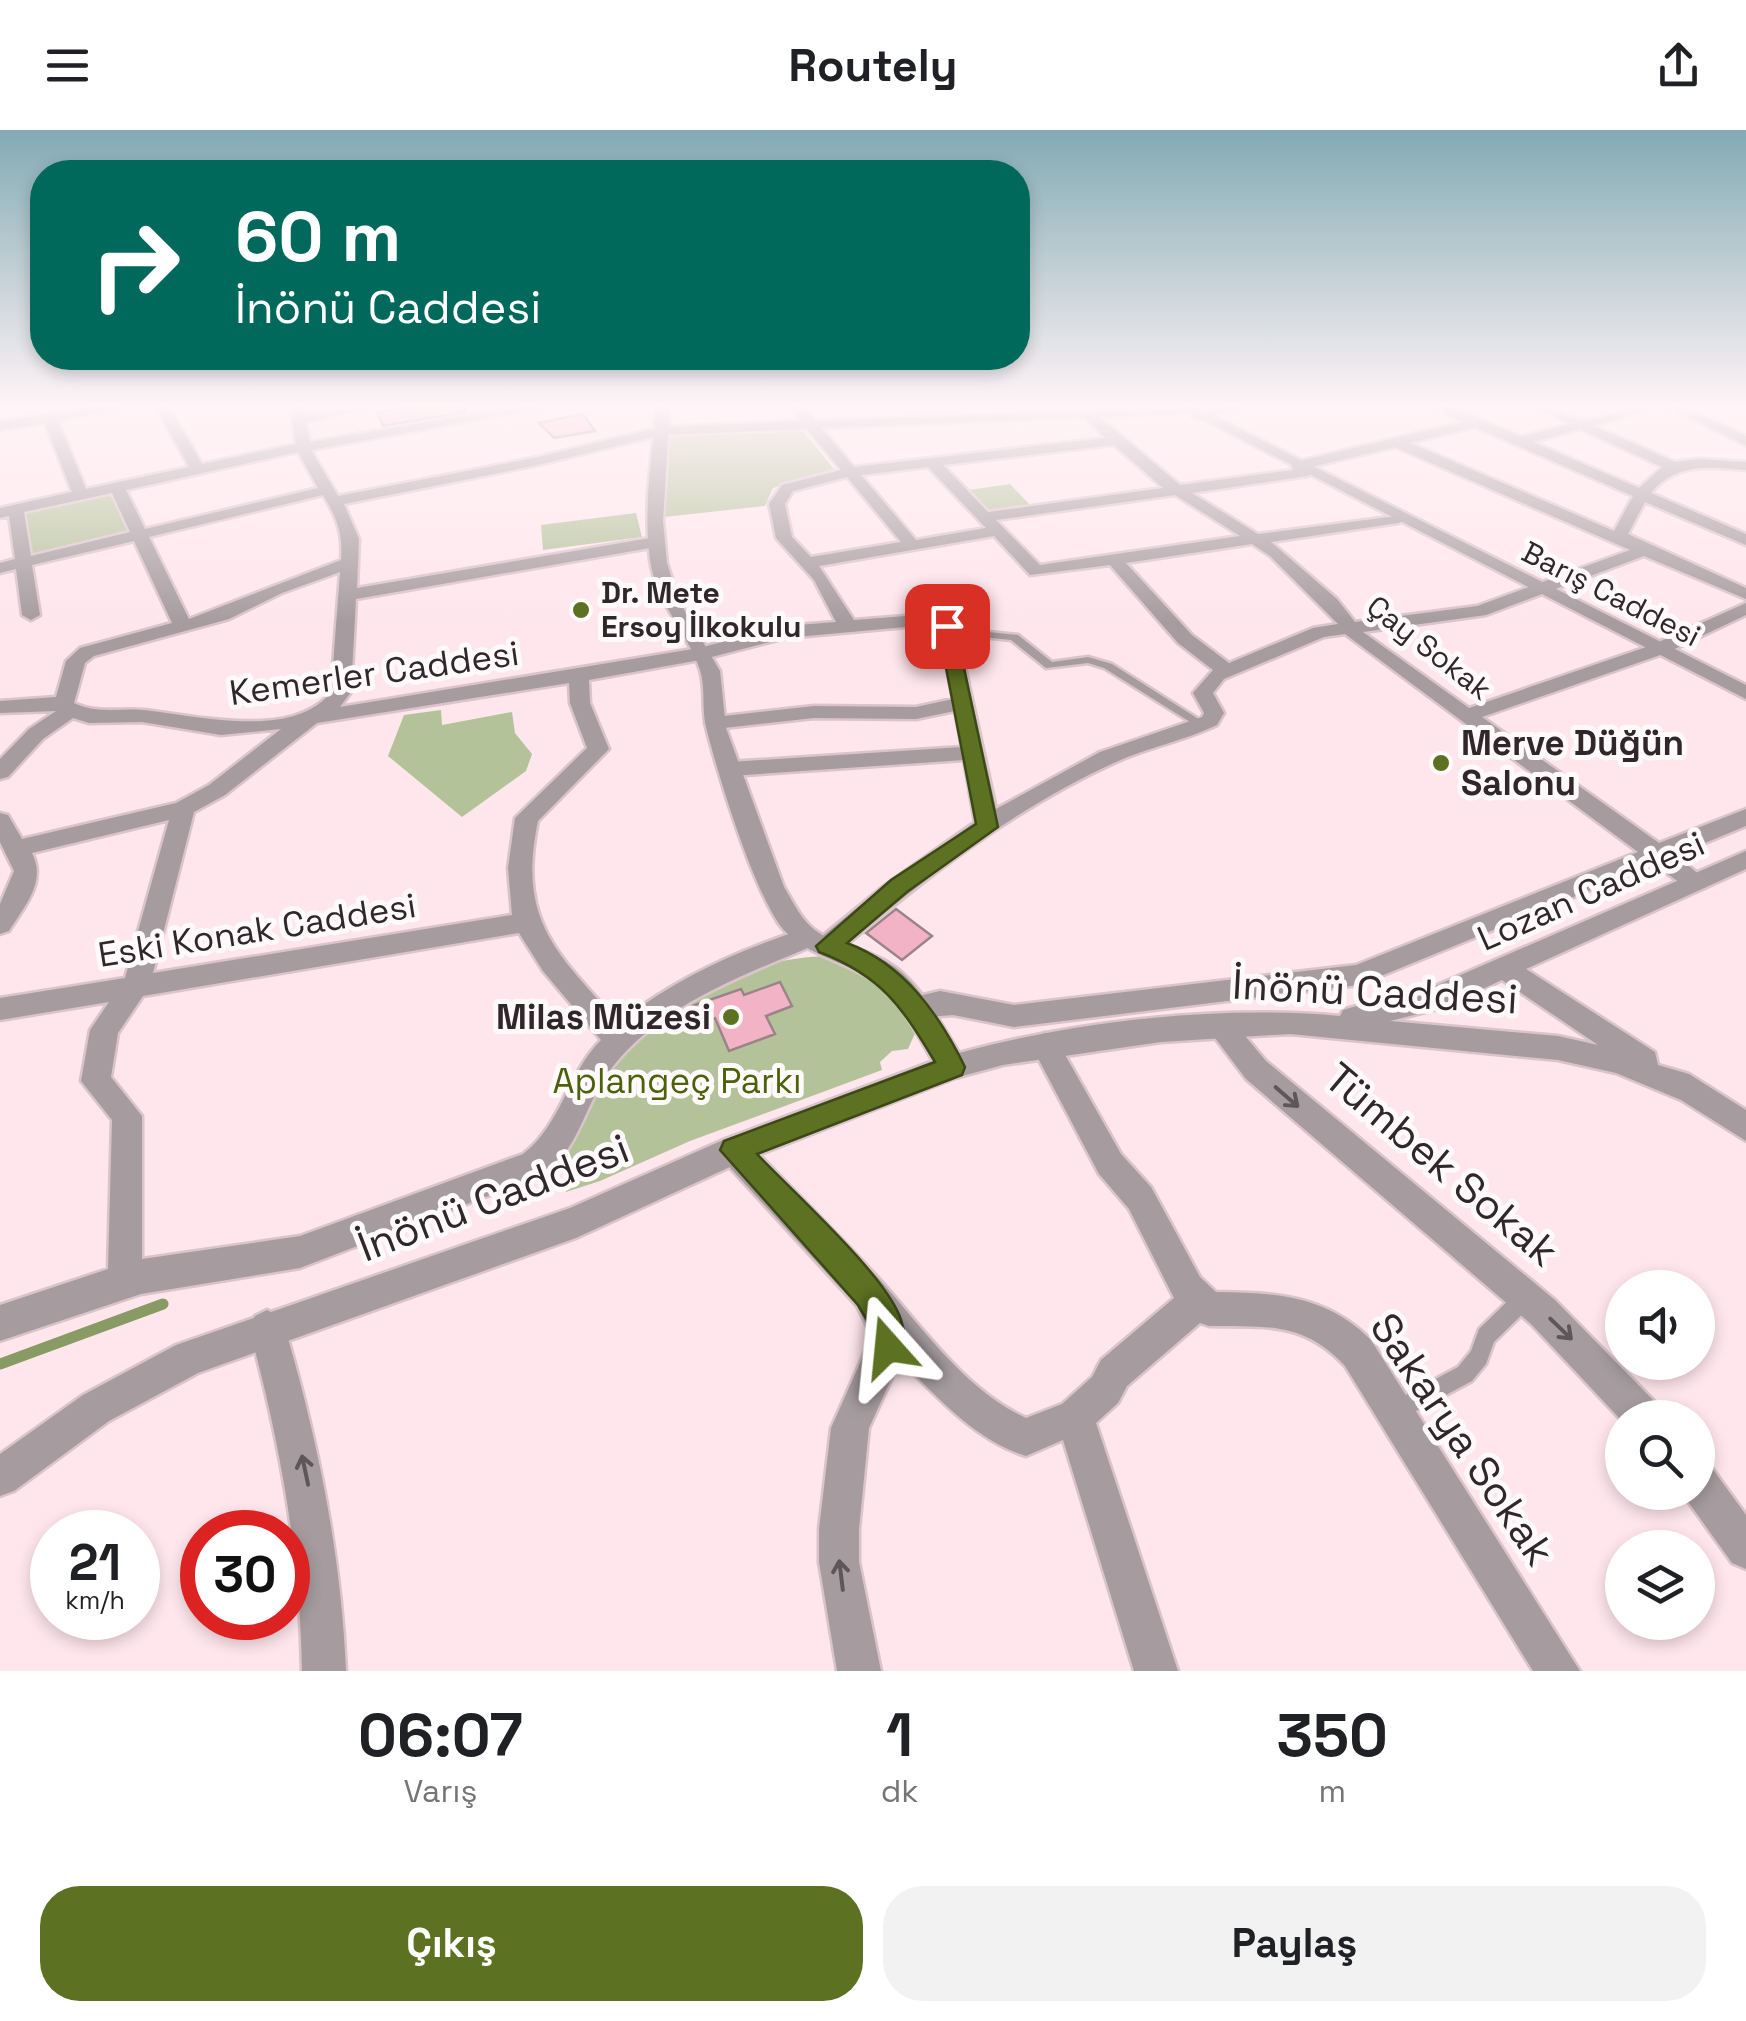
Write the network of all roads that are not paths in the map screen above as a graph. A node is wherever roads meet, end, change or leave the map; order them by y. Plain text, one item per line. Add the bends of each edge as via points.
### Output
1 (74, 479) edge
2 (153, 479) edge
3 (321, 479) edge
4 (432, 479) edge
5 (658, 479) edge
6 (818, 479) edge
7 (855, 479) edge
8 (947, 479) edge
9 (1162, 479) edge
10 (1243, 479) edge
11 (1321, 479) edge
12 (1481, 479) edge
13 (1603, 479) edge
14 (1656, 479) edge
15 (117, 487) junction
16 (1176, 490) junction
17 (1638, 494) junction
18 (80, 495) junction
19 (330, 496) junction
20 (8, 511) edge
21 (1398, 518) junction
22 (991, 524) junction
23 (140, 535) junction
24 (1258, 538) junction
25 (1746, 540) edge
26 (656, 542) junction
27 (912, 545) junction
28 (1644, 550) junction
29 (1114, 560) junction
30 (24, 562) junction
31 (350, 562) junction
32 (808, 563) junction
33 (0, 568) edge
34 (1543, 590) junction
35 (1746, 594) edge
36 (347, 595) junction
37 (1746, 608) edge
38 (32, 616) dead end
39 (937, 620) junction
40 (182, 624) junction
41 (847, 626) junction
42 (1348, 626) junction
43 (1659, 649) junction
44 (700, 654) junction
45 (1226, 670) junction
46 (579, 676) junction
47 (1746, 692) edge
48 (963, 703) junction
49 (68, 706) junction
50 (0, 708) edge
51 (1465, 716) junction
52 (313, 719) junction
53 (715, 724) junction
54 (1202, 725) junction
55 (973, 753) junction
56 (730, 769) junction
57 (0, 772) edge
58 (184, 808) junction
59 (1746, 816) edge
60 (0, 821) edge
61 (988, 827) junction
62 (14, 849) junction
63 (1656, 854) junction
64 (1746, 860) edge
65 (1696, 882) junction
66 (526, 922) junction
67 (0, 924) edge
68 (818, 942) junction
69 (1504, 968) junction
70 (136, 985) junction
71 (916, 1007) junction
72 (0, 1009) edge
73 (1290, 1023) junction
74 (1220, 1026) junction
75 (619, 1042) junction
76 (1045, 1045) junction
77 (952, 1067) junction
78 (1691, 1091) junction
79 (1746, 1126) edge
80 (734, 1150) junction
81 (125, 1281) junction
82 (1526, 1297) junction
83 (1198, 1302) junction
84 (878, 1307) junction
85 (0, 1323) edge
86 (266, 1328) junction
87 (1629, 1400) edge
88 (1396, 1412) junction
89 (1076, 1417) junction
90 (0, 1478) edge
91 (1715, 1506) edge
92 (1746, 1549) edge
93 (324, 1671) edge
94 (859, 1671) edge
95 (1156, 1671) edge
96 (1558, 1671) edge

1 - 18 street
2 - 15 street
3 - 19 street
4 - 19 street
5 - 26 street
6 - 32 street via 778,498 781,532
7 - 27 street
8 - 22 street
9 - 16 street, Çay Sokak
10 - 16 street
11 - 21 street, Barış Caddesi
12 - 28 street
13 - 17 street
14 - 17 street
15 - 18 street
15 - 23 street
16 - 22 street
16 - 24 street, Çay Sokak
17 - 25 street
17 - 28 street via 1619,536
18 - 20 street
19 - 23 street
19 - 31 street via 349,530
20 - 30 street
21 - 24 street
21 - 34 street, Barış Caddesi
22 - 27 street
22 - 29 street via 1036,571
23 - 30 street
23 - 40 street
24 - 29 street
24 - 42 street, Çay Sokak
26 - 36 street
26 - 44 street via 670,601
27 - 32 street
28 - 34 street
28 - 35 street
29 - 45 street via 1184,639
30 - 33 street
30 - 38 street
31 - 36 street
31 - 40 street via 236,610
32 - 41 street
34 - 42 street via 1461,615
34 - 43 street, Barış Caddesi
36 - 52 street via 341,692
37 - 43 street
39 - 41 street, Kemerler Caddesi
39 - 48 street via 949,630
39 - 54 lane via 976,634 1014,637 1050,666 1088,660 1108,666
40 - 49 street via 82,654
41 - 44 street, Kemerler Caddesi via 785,632
42 - 45 street
42 - 51 street, Çay Sokak
43 - 47 street, Barış Caddesi
43 - 51 street
44 - 46 street, Kemerler Caddesi
44 - 53 street via 710,671
45 - 54 street via 1205,687 1214,714
46 - 52 street, Kemerler Caddesi
46 - 66 street via 580,703 598,749 527,818
48 - 53 street via 916,713 814,712
48 - 55 street
49 - 50 street, Kemerler Caddesi via 41,701
49 - 52 street, Kemerler Caddesi via 89,717 169,718 222,729
49 - 57 street
51 - 63 street, Çay Sokak
52 - 58 street
53 - 56 street
54 - 61 street via 1100,761
55 - 56 street
55 - 61 street
56 - 68 street via 772,887 789,918
58 - 62 street
58 - 70 street
59 - 63 street
60 - 62 street
61 - 68 street
62 - 67 street via 26,873
63 - 65 street, Çay Sokak
63 - 71 street via 1358,975 1014,1016 940,1001
64 - 65 street, Lozan Caddesi
65 - 69 street, Lozan Caddesi
66 - 70 street, Eski Konak Caddesi
66 - 75 street
68 - 71 street via 875,967
68 - 75 street via 687,991
69 - 73 street, Lozan Caddesi via 1395,1012
69 - 78 street, İnönü Caddesi
70 - 72 street, Eski Konak Caddesi
70 - 81 street via 104,1030 96,1081 128,1116
71 - 77 street
73 - 74 street, İnönü Caddesi
73 - 78 street, İnönü Caddesi via 1558,1048 1619,1062
74 - 76 street, İnönü Caddesi
74 -> 82 street, Tümbek Sokak via 1256,1070
75 - 81 street via 589,1077 560,1144 534,1164 300,1252
76 - 77 street, İnönü Caddesi
76 - 83 street via 1110,1164 1140,1198
77 - 80 street, İnönü Caddesi
78 - 79 street, İnönü Caddesi
80 - 84 street
80 - 86 street, İnönü Caddesi via 576,1222
81 - 85 street
82 -> 87 street, Tümbek Sokak
82 - 88 lane via 1486,1336 1465,1374
83 - 88 street, Sakarya Sokak via 1209,1309 1300,1312 1328,1323 1358,1353
83 - 89 street via 1114,1374
84 - 89 street via 934,1372 1012,1433 1038,1435
94 -> 84 street via 838,1562 839,1530 850,1428 888,1347
86 - 90 street, İnönü Caddesi via 140,1382
93 -> 86 street via 314,1513
88 - 96 street, Sakarya Sokak
89 - 95 street
91 - 92 street

